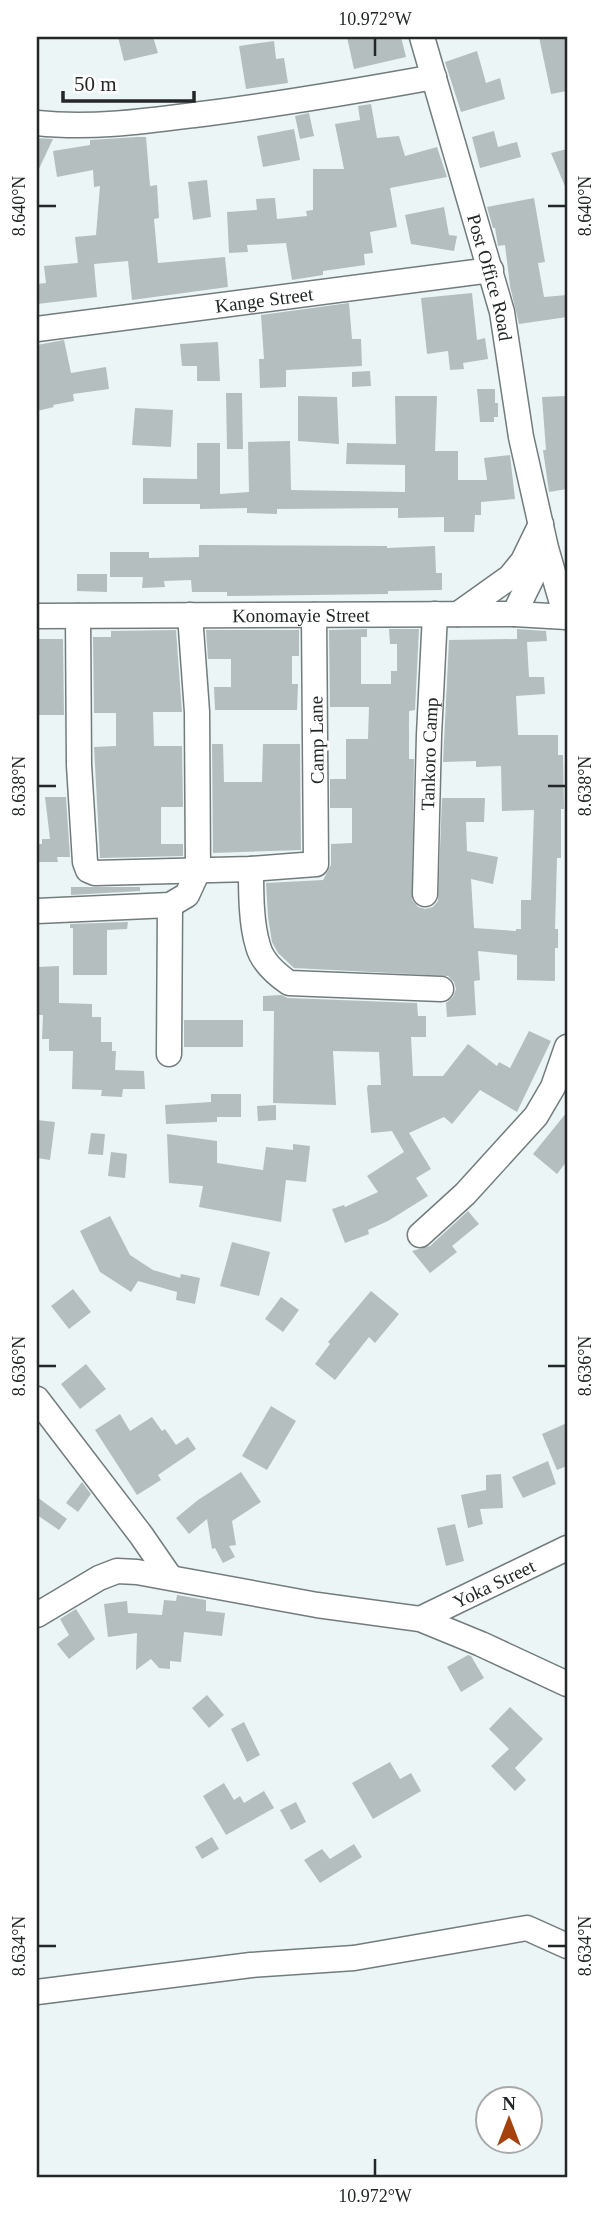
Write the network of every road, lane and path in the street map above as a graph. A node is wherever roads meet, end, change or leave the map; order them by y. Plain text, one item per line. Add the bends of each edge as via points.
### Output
1 (422, 37) edge
2 (434, 78) junction
3 (37, 123) edge
4 (491, 270) junction
5 (37, 329) edge
6 (541, 524) junction
7 (546, 548) junction
8 (447, 614) junction
9 (514, 614) junction
10 (190, 615) junction
11 (314, 615) junction
12 (37, 616) edge
13 (78, 616) junction
14 (567, 617) edge
15 (250, 869) junction
16 (198, 871) junction
17 (425, 894) dead end
18 (170, 905) junction
19 (37, 911) edge
20 (441, 989) dead end
21 (567, 1047) edge
22 (169, 1054) dead end
23 (420, 1235) dead end
24 (37, 1399) edge
25 (567, 1548) edge
26 (170, 1577) junction
27 (37, 1615) edge
28 (421, 1619) junction
29 (567, 1684) edge
30 (567, 1946) edge
31 (37, 1992) edge

1 - 2 street, Post Office Road
2 - 3 street via 304,101 123,124
2 - 4 street, Post Office Road
4 - 5 street, Kange Street
4 - 6 street, Post Office Road
6 - 7 street, Post Office Road
6 - 8 street via 510,576
7 - 9 street
7 - 14 street, Post Office Road
8 - 9 street, Konomayie Street
8 - 11 street, Konomayie Street
8 - 17 street, Tankoro Camp via 429,735
9 - 14 street, Konomayie Street
10 - 11 street, Konomayie Street
10 - 13 street, Konomayie Street
10 - 16 street via 197,712
11 - 15 street, Camp Lane via 316,864
12 - 13 street, Konomayie Street
13 - 16 street via 79,765 88,870
15 - 16 street
15 - 20 street via 258,947 273,971 289,983
16 - 18 street via 187,895
18 - 19 street
18 - 22 street
21 - 23 street via 553,1087 536,1116 465,1194
24 - 26 street
25 - 28 street, Yoka Street
26 - 27 street via 117,1571
26 - 28 street
28 - 29 street
30 - 31 street via 527,1928 354,1958 251,1965

